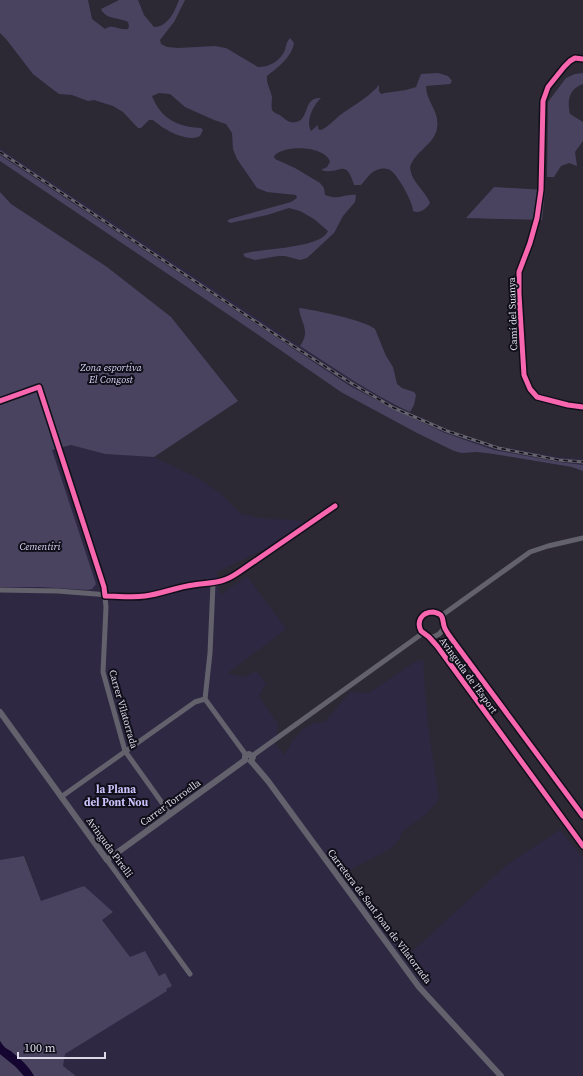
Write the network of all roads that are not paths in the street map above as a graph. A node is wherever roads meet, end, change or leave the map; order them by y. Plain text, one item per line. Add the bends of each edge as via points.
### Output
1 (583, 59) edge
2 (0, 401) edge
3 (583, 407) edge
4 (583, 538) edge
5 (239, 572) dead end
6 (213, 584) junction
7 (0, 590) edge
8 (105, 596) junction
9 (441, 616) junction
10 (444, 626) junction
11 (423, 633) junction
12 (429, 636) junction
13 (205, 699) junction
14 (0, 712) edge
15 (125, 751) junction
16 (249, 758) junction
17 (62, 798) junction
18 (170, 814) junction
19 (583, 816) edge
20 (583, 846) edge
21 (107, 860) junction
22 (190, 974) dead end
23 (501, 1076) edge

1 - 3 street, Camí del Suanya via 575,58 570,61 548,86 544,101 541,190 537,218 519,272 524,375 530,389 538,397
2 - 8 street, Carrer Vilatorrada via 39,387
4 - 9 street via 530,552
5 - 6 street
6 - 8 street via 192,585 146,596
6 - 13 street
7 - 8 street via 58,591
8 - 15 street, Carrer Vilatorrada via 103,672
9 - 10 street, Avinguda de l'Esport
9 - 11 street via 433,612 424,614 419,623
10 - 12 street, Avinguda de l'Esport via 440,634
10 - 19 street, Avinguda de l'Esport
11 - 12 street, Avinguda de l'Esport
11 - 16 street
12 - 20 street, Avinguda de l'Esport
13 - 15 street via 194,702
13 - 16 street
14 - 17 street, Avinguda Pirelli
15 - 17 street
15 - 18 street, Carrer Vilatorrada
16 - 18 street, Carrer Torroella
16 - 23 street, Carretera de Sant Joan de Vilatorrada via 419,987
17 - 21 street, Avinguda Pirelli
18 - 21 street, Carrer Torroella
21 - 22 street, Avinguda Pirelli

